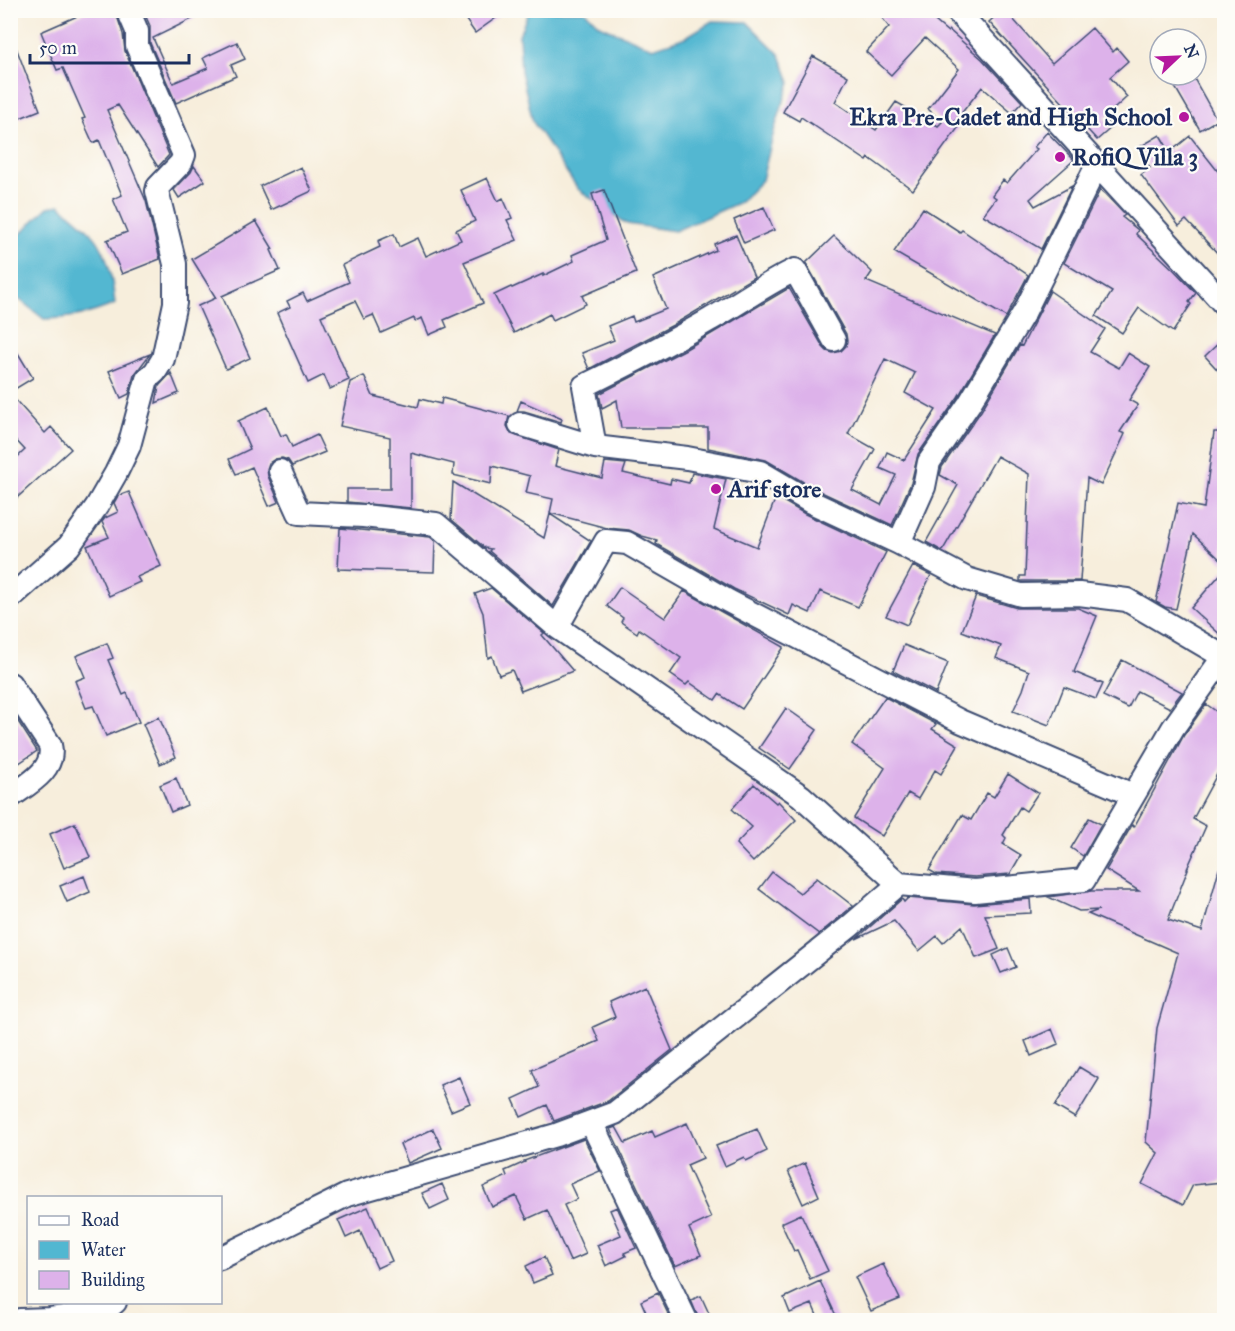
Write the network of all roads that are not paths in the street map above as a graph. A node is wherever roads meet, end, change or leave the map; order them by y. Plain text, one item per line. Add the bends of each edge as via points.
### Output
1 (129, 10) edge
2 (957, 10) edge
3 (1097, 165) junction
4 (1224, 304) edge
5 (834, 339) dead end
6 (520, 424) dead end
7 (595, 447) junction
8 (280, 471) dead end
9 (898, 543) junction
10 (10, 598) edge
11 (556, 627) junction
12 (1224, 657) edge
13 (10, 684) edge
14 (1133, 795) junction
15 (10, 797) edge
16 (899, 884) junction
17 (591, 1122) junction
18 (222, 1257) edge
19 (113, 1304) edge
20 (20, 1320) edge
21 (686, 1320) edge

1 - 10 street via 137,31 137,46 184,154 157,191 175,264 175,303 168,344 163,360 143,389 129,447 97,506 69,546
2 - 3 street
3 - 4 street
3 - 9 street via 1025,311 929,462 924,487
5 - 7 street via 795,270 584,386
6 - 7 street
7 - 9 street via 760,472 811,502
8 - 11 street via 299,513 436,524
9 - 12 street via 967,579 1021,594 1078,594 1127,600
11 - 14 street via 606,542 627,543 728,601 960,721
11 - 16 street via 801,796
12 - 14 street via 1173,728
13 - 15 street via 52,754 46,768
14 - 16 street via 1084,880 975,891
16 - 17 street via 615,1113
17 - 18 street via 347,1195
17 - 21 street
19 - 20 street via 103,1312

